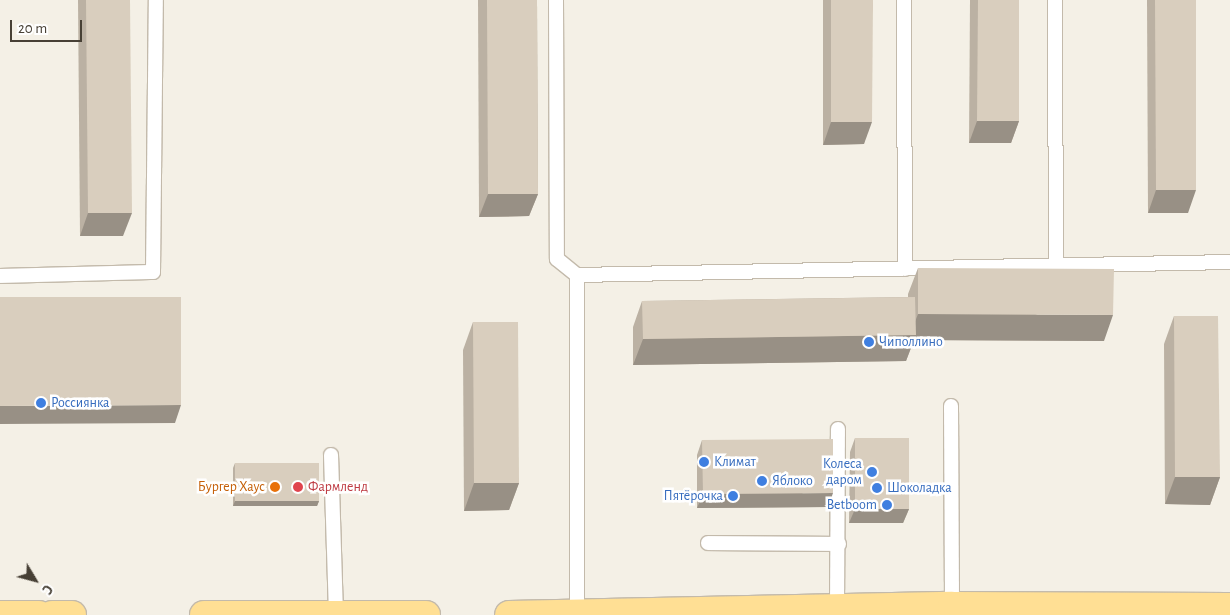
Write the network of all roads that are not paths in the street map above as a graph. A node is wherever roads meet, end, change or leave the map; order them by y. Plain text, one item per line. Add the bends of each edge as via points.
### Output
1 (156, 0) edge
2 (556, 0) edge
3 (904, 0) edge
4 (1055, 0) edge
5 (1230, 262) edge
6 (1056, 267) junction
7 (904, 269) junction
8 (577, 275) junction
9 (0, 276) edge
10 (951, 406) dead end
11 (838, 429) dead end
12 (331, 455) dead end
13 (708, 543) dead end
14 (839, 544) junction
15 (952, 606) junction
16 (1230, 607) edge
17 (837, 610) junction
18 (1198, 611) edge
19 (771, 613) edge
20 (254, 614) edge
21 (336, 614) edge
22 (577, 614) edge
23 (0, 615) edge
24 (39, 615) edge
25 (52, 615) edge
26 (72, 615) edge
27 (204, 615) edge
28 (426, 615) edge
29 (509, 615) edge

1 - 9 lane via 153,272
2 - 8 lane via 558,259
3 - 7 lane
4 - 6 lane
5 - 6 lane
6 - 7 lane
7 - 8 lane
8 - 22 lane
10 - 15 lane
11 - 14 lane
12 - 21 lane
13 - 14 lane
14 - 17 lane
15 - 17 main road
15 - 18 main road
16 - 18 main road
17 - 19 main road
19 - 22 main road
20 - 21 main road
20 - 27 main road
21 - 28 main road
22 - 29 main road
23 - 24 main road
25 - 26 main road

